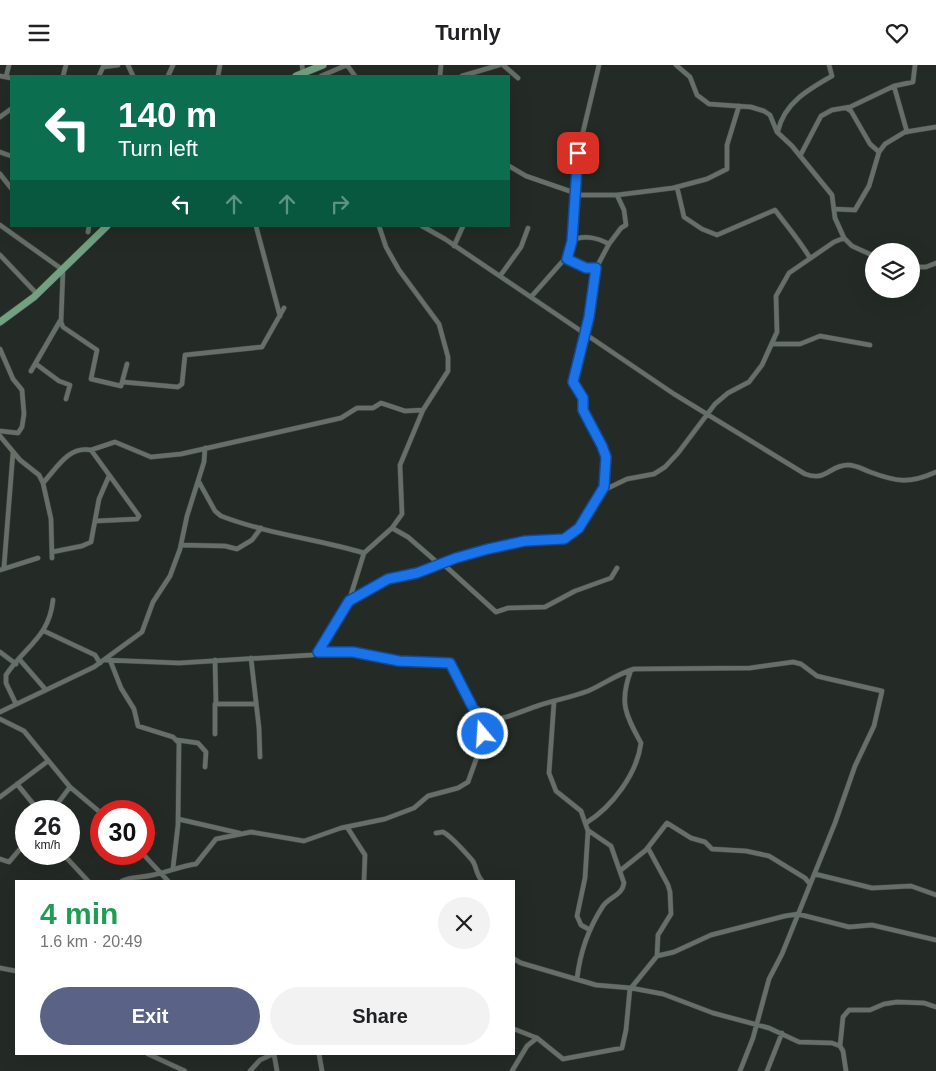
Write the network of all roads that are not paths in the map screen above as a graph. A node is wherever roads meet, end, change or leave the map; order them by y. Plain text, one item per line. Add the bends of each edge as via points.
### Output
1 (9, 65) edge
2 (118, 65) edge
3 (302, 65) edge
4 (323, 65) edge
5 (347, 65) edge
6 (501, 65) edge
7 (599, 65) edge
8 (676, 65) edge
9 (829, 65) edge
10 (915, 65) edge
11 (303, 73) junction
12 (99, 75) edge
13 (298, 75) edge
14 (323, 75) edge
15 (355, 75) edge
16 (466, 75) edge
17 (3, 77) edge
18 (518, 78) dead end
19 (894, 86) junction
20 (739, 106) junction
21 (846, 108) junction
22 (936, 127) edge
23 (778, 132) junction
24 (906, 132) junction
25 (879, 152) junction
26 (800, 157) junction
27 (510, 167) edge
28 (0, 174) edge
29 (677, 187) junction
30 (10, 188) edge
31 (577, 194) junction
32 (617, 195) junction
33 (834, 209) junction
34 (0, 225) edge
35 (90, 227) edge
36 (106, 227) edge
37 (256, 227) edge
38 (379, 227) edge
39 (424, 227) edge
40 (463, 227) edge
41 (528, 228) dead end
42 (88, 232) dead end
43 (844, 238) junction
44 (572, 241) junction
45 (609, 244) junction
46 (454, 245) junction
47 (865, 252) edge
48 (0, 255) edge
49 (810, 258) junction
50 (567, 259) junction
51 (936, 263) edge
52 (920, 267) edge
53 (596, 268) junction
54 (63, 270) junction
55 (500, 276) junction
56 (38, 294) junction
57 (531, 297) junction
58 (284, 308) dead end
59 (9, 316) junction
60 (280, 316) junction
61 (0, 317) edge
62 (61, 319) junction
63 (0, 322) edge
64 (584, 334) junction
65 (773, 344) junction
66 (870, 345) dead end
67 (0, 349) edge
68 (36, 364) junction
69 (127, 364) dead end
70 (31, 371) dead end
71 (123, 382) junction
72 (66, 399) dead end
73 (423, 410) junction
74 (707, 414) junction
75 (0, 431) edge
76 (0, 436) edge
77 (205, 448) junction
78 (91, 450) junction
79 (13, 452) junction
80 (936, 472) edge
81 (109, 476) junction
82 (199, 482) junction
83 (43, 483) junction
84 (602, 491) junction
85 (96, 521) junction
86 (261, 528) junction
87 (392, 528) junction
88 (181, 545) junction
89 (364, 553) junction
90 (38, 558) dead end
91 (440, 563) junction
92 (617, 568) dead end
93 (2, 569) edge
94 (53, 600) dead end
95 (349, 601) junction
96 (44, 631) junction
97 (0, 652) edge
98 (318, 652) junction
99 (251, 658) junction
100 (108, 660) junction
101 (215, 660) junction
102 (18, 662) junction
103 (100, 663) junction
104 (631, 670) junction
105 (0, 675) edge
106 (6, 675) junction
107 (46, 690) junction
108 (554, 702) junction
109 (16, 703) junction
110 (216, 704) junction
111 (256, 704) junction
112 (0, 713) edge
113 (0, 719) edge
114 (485, 721) junction
115 (214, 734) dead end
116 (177, 740) junction
117 (260, 757) dead end
118 (48, 761) junction
119 (205, 767) dead end
120 (18, 784) junction
121 (70, 787) junction
122 (0, 797) edge
123 (30, 800) edge
124 (60, 800) edge
125 (90, 804) edge
126 (178, 819) junction
127 (586, 823) junction
128 (346, 827) junction
129 (588, 831) junction
130 (239, 833) junction
131 (436, 833) dead end
132 (648, 848) junction
133 (15, 855) edge
134 (0, 859) edge
135 (73, 865) edge
136 (152, 865) edge
137 (173, 868) junction
138 (621, 870) junction
139 (160, 873) junction
140 (814, 874) junction
141 (87, 880) edge
142 (125, 880) edge
143 (167, 880) edge
144 (364, 880) edge
145 (481, 880) edge
146 (810, 885) junction
147 (936, 895) edge
148 (798, 914) junction
149 (590, 930) junction
150 (936, 940) edge
151 (657, 956) junction
152 (515, 960) edge
153 (0, 968) edge
154 (15, 971) edge
155 (577, 979) junction
156 (630, 988) junction
157 (936, 1007) edge
158 (756, 1024) junction
159 (515, 1029) edge
160 (782, 1033) junction
161 (537, 1038) junction
162 (840, 1047) junction
163 (150, 1055) edge
164 (272, 1055) edge
165 (274, 1055) edge
166 (319, 1055) edge
167 (843, 1063) junction
168 (185, 1071) edge
169 (250, 1071) edge
170 (277, 1071) edge
171 (322, 1071) edge
172 (512, 1071) edge
173 (740, 1071) edge
174 (767, 1071) edge
175 (840, 1071) edge
176 (846, 1071) edge

1 - 17 street
2 - 12 street via 103,67
3 - 11 street
4 - 11 main road
5 - 14 street
5 - 15 street
6 - 16 street
6 - 18 street
7 - 31 street via 578,153
8 - 20 street via 690,77 701,99
9 - 23 street via 832,76 817,83 789,106
10 - 19 street via 913,82
11 - 13 main road
19 - 21 street
19 - 24 street
20 - 23 street via 770,115
20 - 29 street via 727,145 727,169 707,179
21 - 25 street
21 - 26 street via 821,116
22 - 24 street
23 - 26 street
24 - 25 street via 891,139
25 - 33 street via 869,186 855,210
26 - 33 street via 832,195
27 - 31 street via 526,176
28 - 30 street
29 - 32 street
29 - 49 street via 684,217 718,235 775,210
31 - 32 street
31 - 44 street
32 - 45 street via 626,225
33 - 43 street
34 - 54 street
35 - 42 street
36 - 54 main road
37 - 60 street
38 - 73 street via 399,271 439,324 448,357 448,371
39 - 46 street
40 - 46 street
41 - 55 street via 521,247
43 - 47 street
43 - 49 street
44 - 45 street via 588,237
44 - 50 street
45 - 53 street
46 - 55 street
48 - 56 street
49 - 65 street via 789,273 776,296 778,332
50 - 53 street via 586,268
50 - 57 street
51 - 52 street
53 - 64 street
54 - 56 main road
54 - 62 street
55 - 57 street
56 - 59 main road
57 - 64 street
58 - 60 street
59 - 61 street
59 - 63 main road
60 - 71 street via 260,348 185,355 182,383 178,387
62 - 68 street
62 - 71 street via 65,329 97,350 91,379 117,386
64 - 74 street
64 - 84 street via 573,382 583,398 583,410 605,451
65 - 66 street via 800,343 820,336
65 - 74 street via 750,380 721,397
67 - 75 street via 13,379 22,390 24,414 18,433
68 - 70 street
68 - 72 street via 70,385
69 - 71 street
73 - 77 street via 405,411 381,403 373,408 357,409 341,418
73 - 87 street via 401,463 403,512
74 - 80 street via 814,477 848,465 900,480 917,480
74 - 84 street via 665,467 654,474 627,479
76 - 79 street
77 - 78 street via 160,457 145,455 115,442
77 - 82 street
78 - 81 street
78 - 83 street via 71,453
79 - 83 street
79 - 93 street
81 - 85 street via 101,493
81 - 85 street via 139,517
82 - 86 street via 221,516
82 - 88 street
83 - 85 street via 51,519 52,555 90,543
84 - 91 street via 582,524 567,537 525,541
86 - 88 street via 247,544 237,549
86 - 89 street
87 - 89 street
87 - 91 street
88 - 100 street via 142,632
89 - 95 street
90 - 93 street
91 - 92 street via 496,612 508,608 545,607 579,589 607,580
91 - 95 street via 417,573 388,579
94 - 96 street via 51,616
95 - 98 street
96 - 102 street
96 - 103 street via 95,655
97 - 102 street
98 - 99 street
98 - 114 street via 353,652 405,661 449,663 473,708
99 - 101 street
99 - 111 street
100 - 101 street via 179,663
100 - 103 street
100 - 116 street via 134,709 137,725
101 - 110 street
102 - 106 street
102 - 107 street
103 - 107 street
104 - 108 street via 590,690
104 - 127 street via 623,704 641,743 640,749 624,784 604,811
104 - 140 street via 750,668 793,662 826,678 882,691 874,726
105 - 106 street
106 - 109 street via 6,683
107 - 109 street
108 - 114 street
108 - 127 street via 550,779 558,794 579,808
109 - 112 street
110 - 111 street
110 - 115 street
111 - 117 street
113 - 118 street via 24,731
114 - 128 street via 482,743 466,783 428,796 415,807 393,817
116 - 119 street via 197,742 206,753
116 - 126 street via 180,748
118 - 120 street
118 - 121 street
120 - 122 street
120 - 123 street
121 - 124 street
121 - 125 street
126 - 130 street
126 - 137 street
127 - 129 street
128 - 130 street via 304,841 251,831
128 - 144 street via 365,855
129 - 138 street via 610,845
129 - 149 street via 585,878 577,916 581,925
130 - 137 street via 214,839 196,864
131 - 145 street via 443,832 452,838 473,861
132 - 138 street
132 - 146 street via 669,823 691,838 705,842 708,848 770,856 805,878
132 - 151 street via 670,892 671,914 658,935
133 - 134 street via 9,862
135 - 141 street
136 - 139 street
137 - 139 street
138 - 149 street via 622,890 605,904
139 - 142 street
139 - 143 street
140 - 146 street
140 - 147 street via 872,888 910,886
146 - 148 street
148 - 150 street via 849,927 872,925
148 - 151 street via 747,924
148 - 158 street via 770,979
149 - 155 street via 581,949
151 - 156 street
152 - 155 street
153 - 154 street
155 - 156 street via 608,987
156 - 158 street via 663,994 712,1013
156 - 161 street via 622,1048 563,1059
157 - 162 street via 897,1002 870,1010 849,1010 843,1017
158 - 160 street
158 - 173 street
159 - 161 street
160 - 162 street via 799,1042 822,1041
160 - 174 street
161 - 172 street via 520,1055
162 - 167 street
163 - 168 street
164 - 169 street via 260,1060
165 - 170 street
166 - 171 street
167 - 175 street
167 - 176 street

